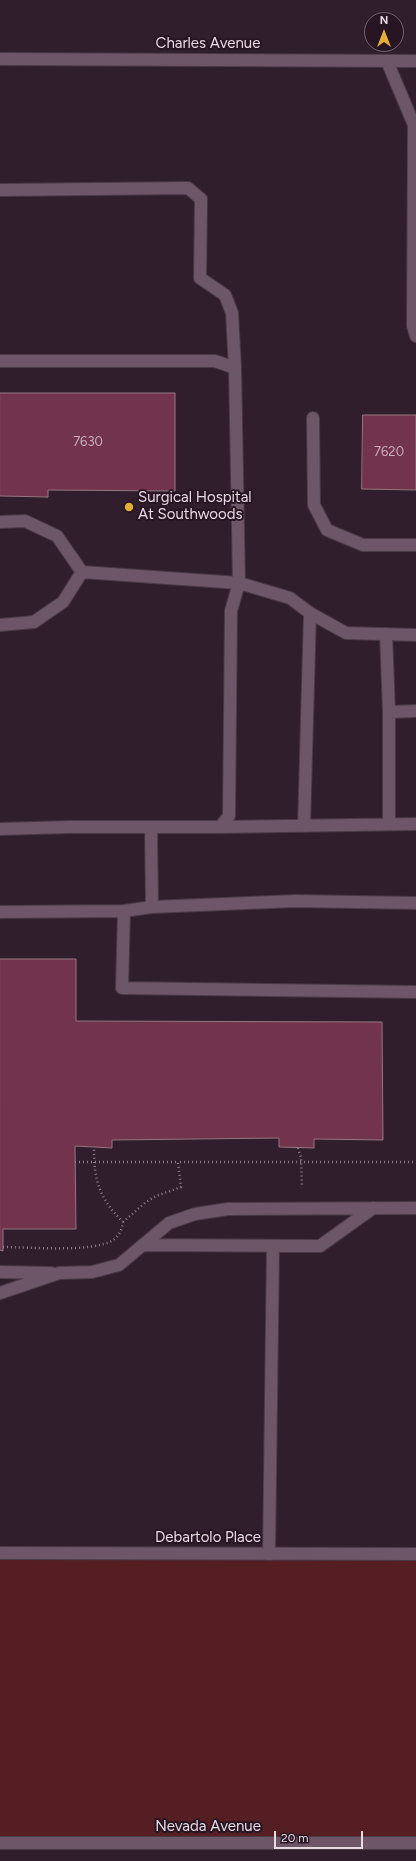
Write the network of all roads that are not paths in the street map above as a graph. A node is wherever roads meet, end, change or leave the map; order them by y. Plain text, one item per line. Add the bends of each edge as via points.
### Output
1 (0, 59) edge
2 (387, 61) junction
3 (416, 61) edge
4 (0, 190) edge
5 (416, 336) edge
6 (0, 360) edge
7 (235, 368) junction
8 (312, 418) dead end
9 (0, 522) edge
10 (416, 545) edge
11 (82, 572) junction
12 (239, 583) junction
13 (310, 613) junction
14 (0, 625) edge
15 (386, 634) junction
16 (416, 635) edge
17 (416, 711) edge
18 (388, 712) junction
19 (388, 824) junction
20 (416, 824) edge
21 (304, 826) junction
22 (150, 827) junction
23 (220, 827) junction
24 (0, 829) edge
25 (416, 903) edge
26 (152, 907) junction
27 (124, 911) junction
28 (0, 912) edge
29 (416, 992) edge
30 (373, 1208) junction
31 (416, 1208) edge
32 (143, 1245) junction
33 (273, 1246) junction
34 (0, 1272) edge
35 (58, 1273) junction
36 (0, 1293) edge
37 (0, 1553) edge
38 (269, 1554) junction
39 (416, 1554) edge
40 (0, 1842) edge
41 (416, 1842) edge

1 - 2 street, Charles Avenue
2 - 3 street, Charles Avenue
2 - 5 street via 414,126 413,326
4 - 7 street via 188,188 201,199 200,278 225,295 232,313
6 - 7 street via 215,360
7 - 12 street
8 - 10 street via 314,505 327,530 363,545
9 - 11 street via 25,521 57,536
11 - 12 street
11 - 14 street via 63,602 34,622
12 - 13 street via 290,598
12 - 23 street via 231,611 230,816
13 - 15 street via 346,633
13 - 21 street
15 - 16 street
15 - 18 street
17 - 18 street
18 - 19 street
19 - 20 street
19 - 21 street
21 - 23 street
22 - 23 street
22 - 24 street
22 - 26 street
25 - 26 street via 295,901
26 - 27 street
27 - 28 street
27 - 29 street via 122,988
30 - 31 street
30 - 32 street via 228,1209 195,1214 169,1224
30 - 33 street via 320,1246
32 - 33 street
32 - 35 street via 119,1265 92,1272
33 - 38 street
34 - 35 street
35 - 36 street
37 - 38 street, Debartolo Place
38 - 39 street, Debartolo Place
40 - 41 street, Nevada Avenue

